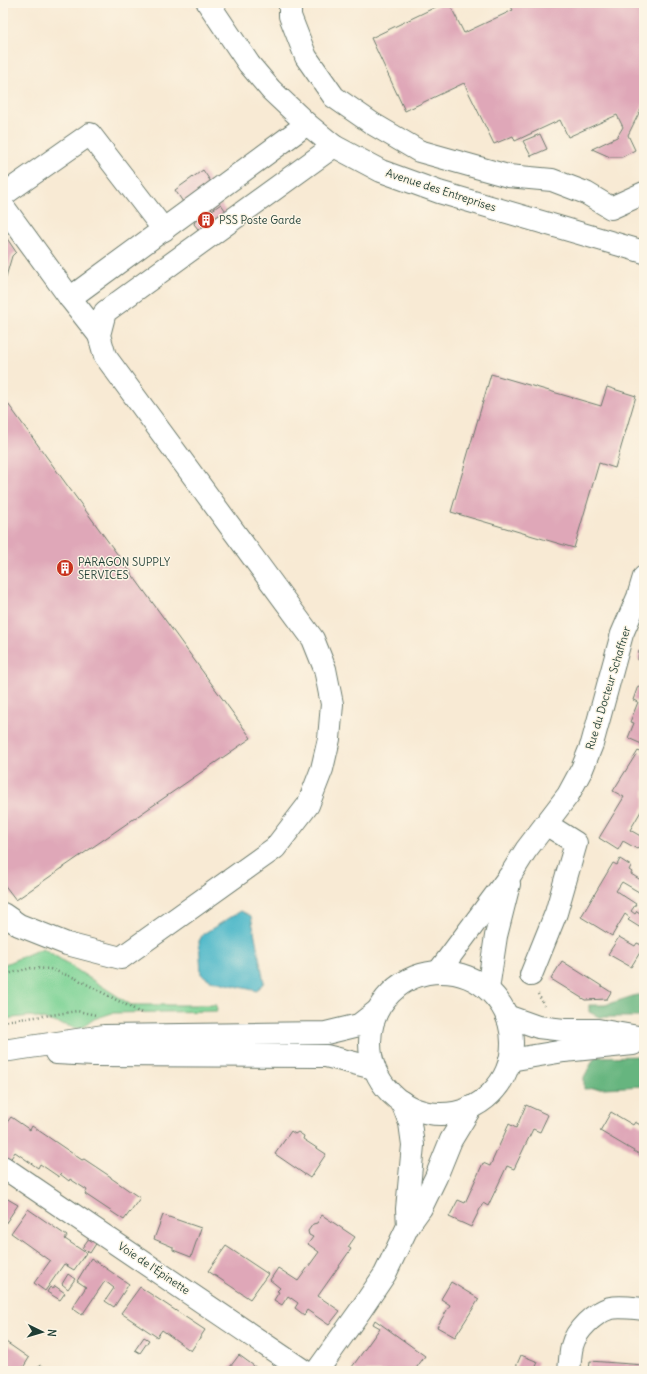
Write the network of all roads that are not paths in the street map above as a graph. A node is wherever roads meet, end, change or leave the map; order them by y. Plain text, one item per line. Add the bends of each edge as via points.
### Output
1 (208, 3) edge
2 (290, 3) edge
3 (307, 124) junction
4 (334, 146) junction
5 (5, 191) edge
6 (644, 193) edge
7 (164, 230) junction
8 (644, 252) edge
9 (70, 298) junction
10 (99, 335) junction
11 (644, 577) edge
12 (546, 824) junction
13 (511, 874) junction
14 (3, 914) edge
15 (439, 972) junction
16 (531, 975) dead end
17 (488, 989) junction
18 (377, 1011) junction
19 (507, 1016) junction
20 (644, 1038) edge
21 (644, 1043) edge
22 (8, 1050) edge
23 (510, 1060) junction
24 (374, 1068) junction
25 (402, 1102) junction
26 (471, 1107) junction
27 (3, 1167) edge
28 (408, 1226) junction
29 (644, 1309) edge
30 (304, 1371) edge
31 (317, 1371) edge
32 (569, 1371) edge

1 - 3 street, Avenue des Entreprises via 254,70
2 - 6 street via 290,16 306,57 334,97 419,151 508,176 552,180 586,193 611,208
3 - 4 street, Avenue des Entreprises
3 - 7 street
4 - 8 street, Avenue des Entreprises via 381,171 439,192
4 - 10 street via 105,312
5 - 7 street via 90,134
5 - 9 street
7 - 9 street
9 - 10 street
10 - 14 street via 105,356 313,639 325,669 332,704 329,739 322,769 308,805 275,848 121,958 67,944 19,925
11 - 12 street, Rue du Docteur Schaffner via 622,634 592,744 568,795
12 - 13 street, Rue du Docteur Schaffner
12 - 16 street via 576,843 556,913
13 - 15 street, Rue du Docteur Schaffner
13 - 17 street, Rue du Docteur Schaffner via 496,936
15 - 17 street via 454,972 466,976
15 - 18 street via 409,979 396,987
17 - 19 street via 499,1001
18 - 22 street via 359,1025 326,1033 104,1036
18 - 24 street via 370,1033
19 - 20 street via 538,1027 598,1030
19 - 23 street via 511,1030
21 - 23 street via 564,1051
22 - 24 street via 94,1055 326,1056
23 - 26 street via 506,1072 492,1093
24 - 25 street via 390,1093
25 - 26 street via 428,1113 450,1113
25 - 28 street via 410,1123 413,1144 407,1209
26 - 28 street via 451,1140 421,1208
27 - 30 street, Voie de l'Épinette
28 - 31 street via 385,1274
29 - 32 street via 610,1308 594,1316 580,1330 572,1346

